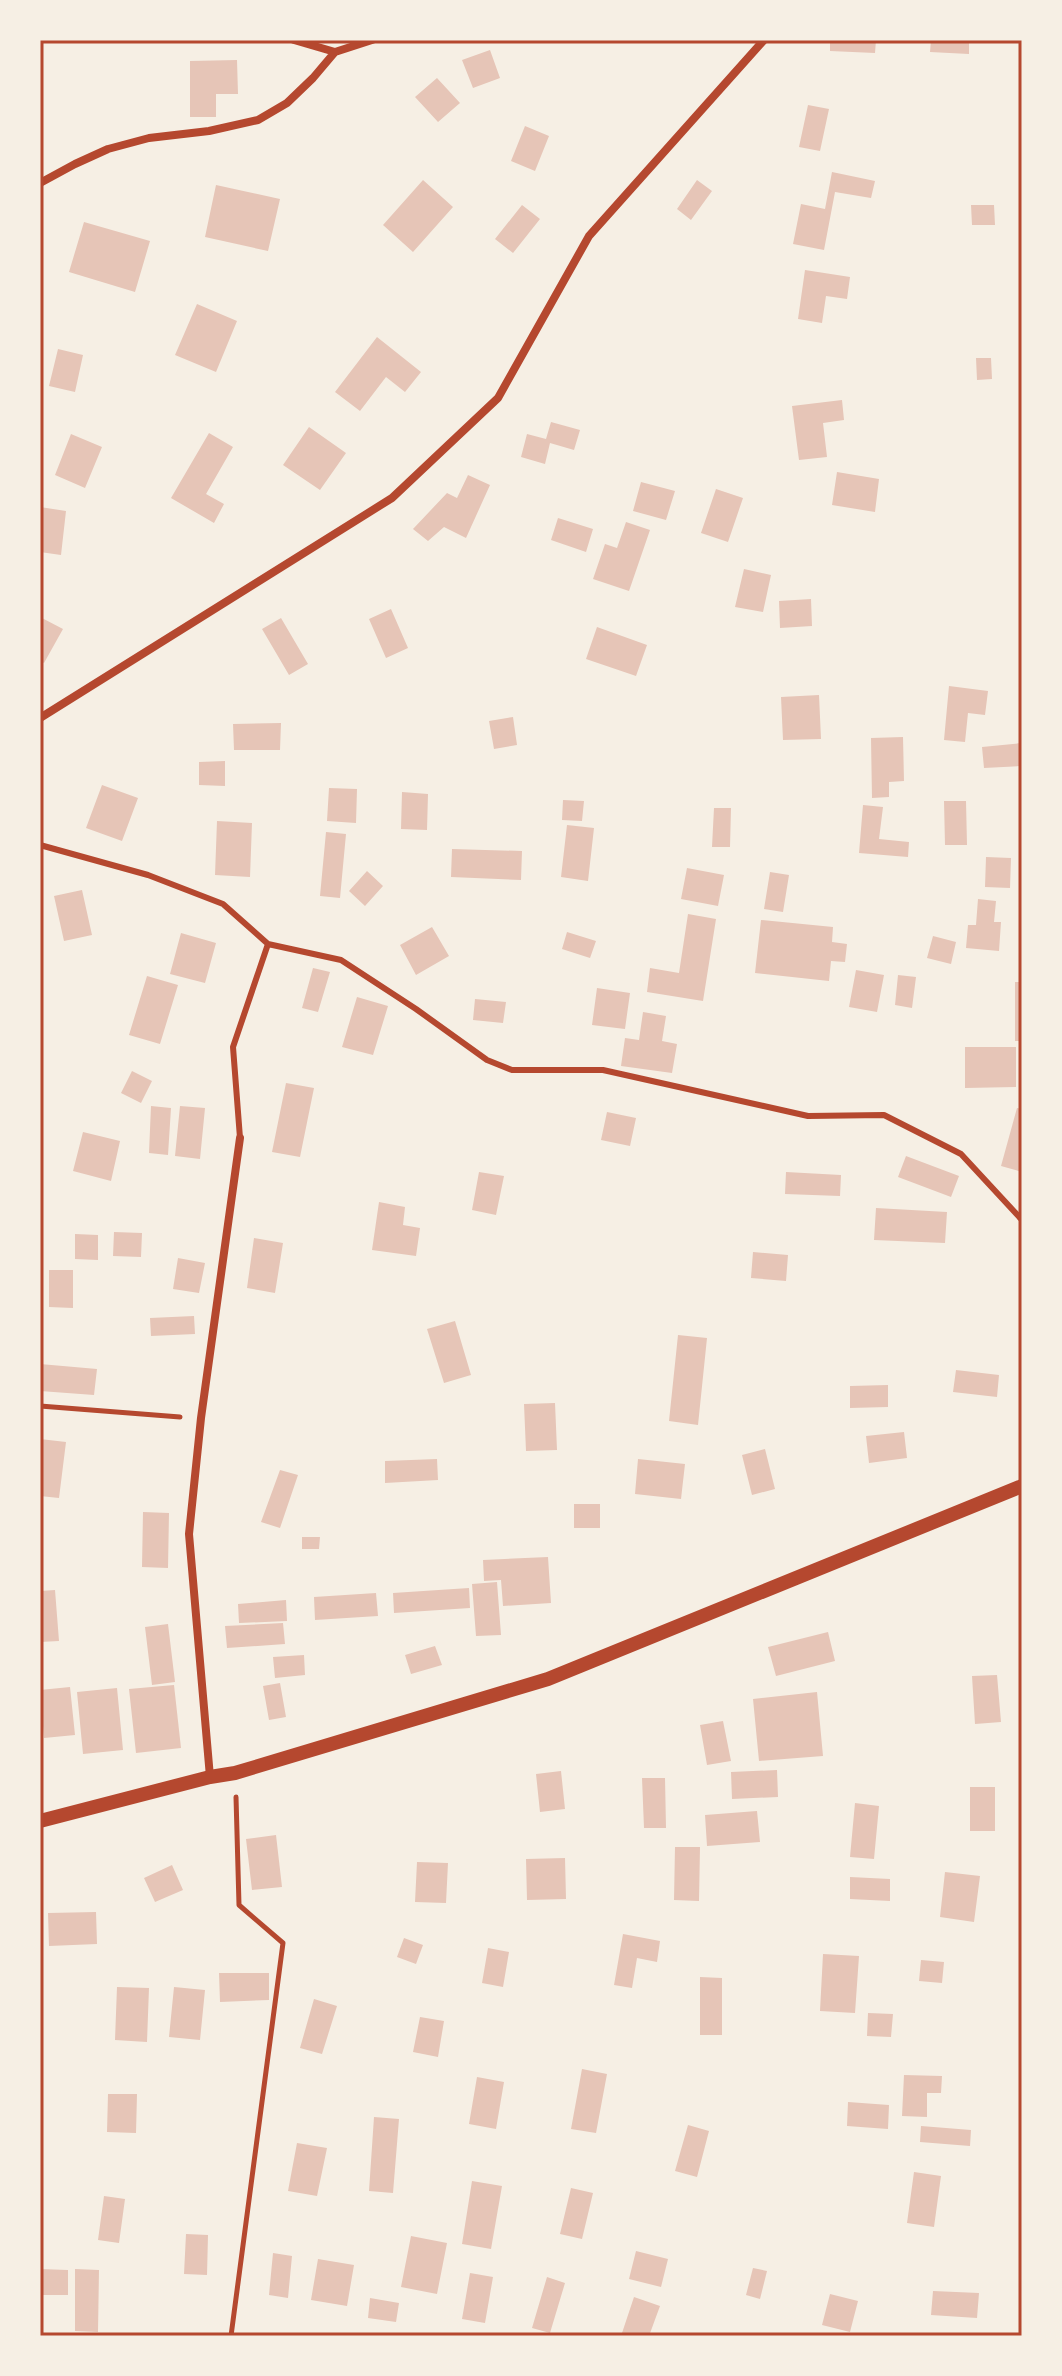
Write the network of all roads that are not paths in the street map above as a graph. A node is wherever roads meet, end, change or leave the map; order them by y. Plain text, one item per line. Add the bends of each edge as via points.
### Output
1 (294, 40) edge
2 (372, 40) edge
3 (764, 40) edge
4 (335, 52) junction
5 (40, 183) edge
6 (40, 718) edge
7 (40, 845) edge
8 (268, 944) junction
9 (240, 1138) joint
10 (1022, 1220) edge
11 (1022, 1486) edge
12 (210, 1777) junction
13 (40, 1821) edge

1 - 4 street
2 - 4 street
3 - 6 street via 589,236 498,398 392,498
4 - 5 street via 287,103 258,120 108,149
7 - 8 lane via 148,875 223,904
8 - 9 lane via 233,1047
8 - 10 lane via 341,960 487,1060 512,1070 603,1070 808,1116 884,1115 961,1154
9 - 12 street via 189,1534
11 - 12 street via 548,1679
12 - 13 street

